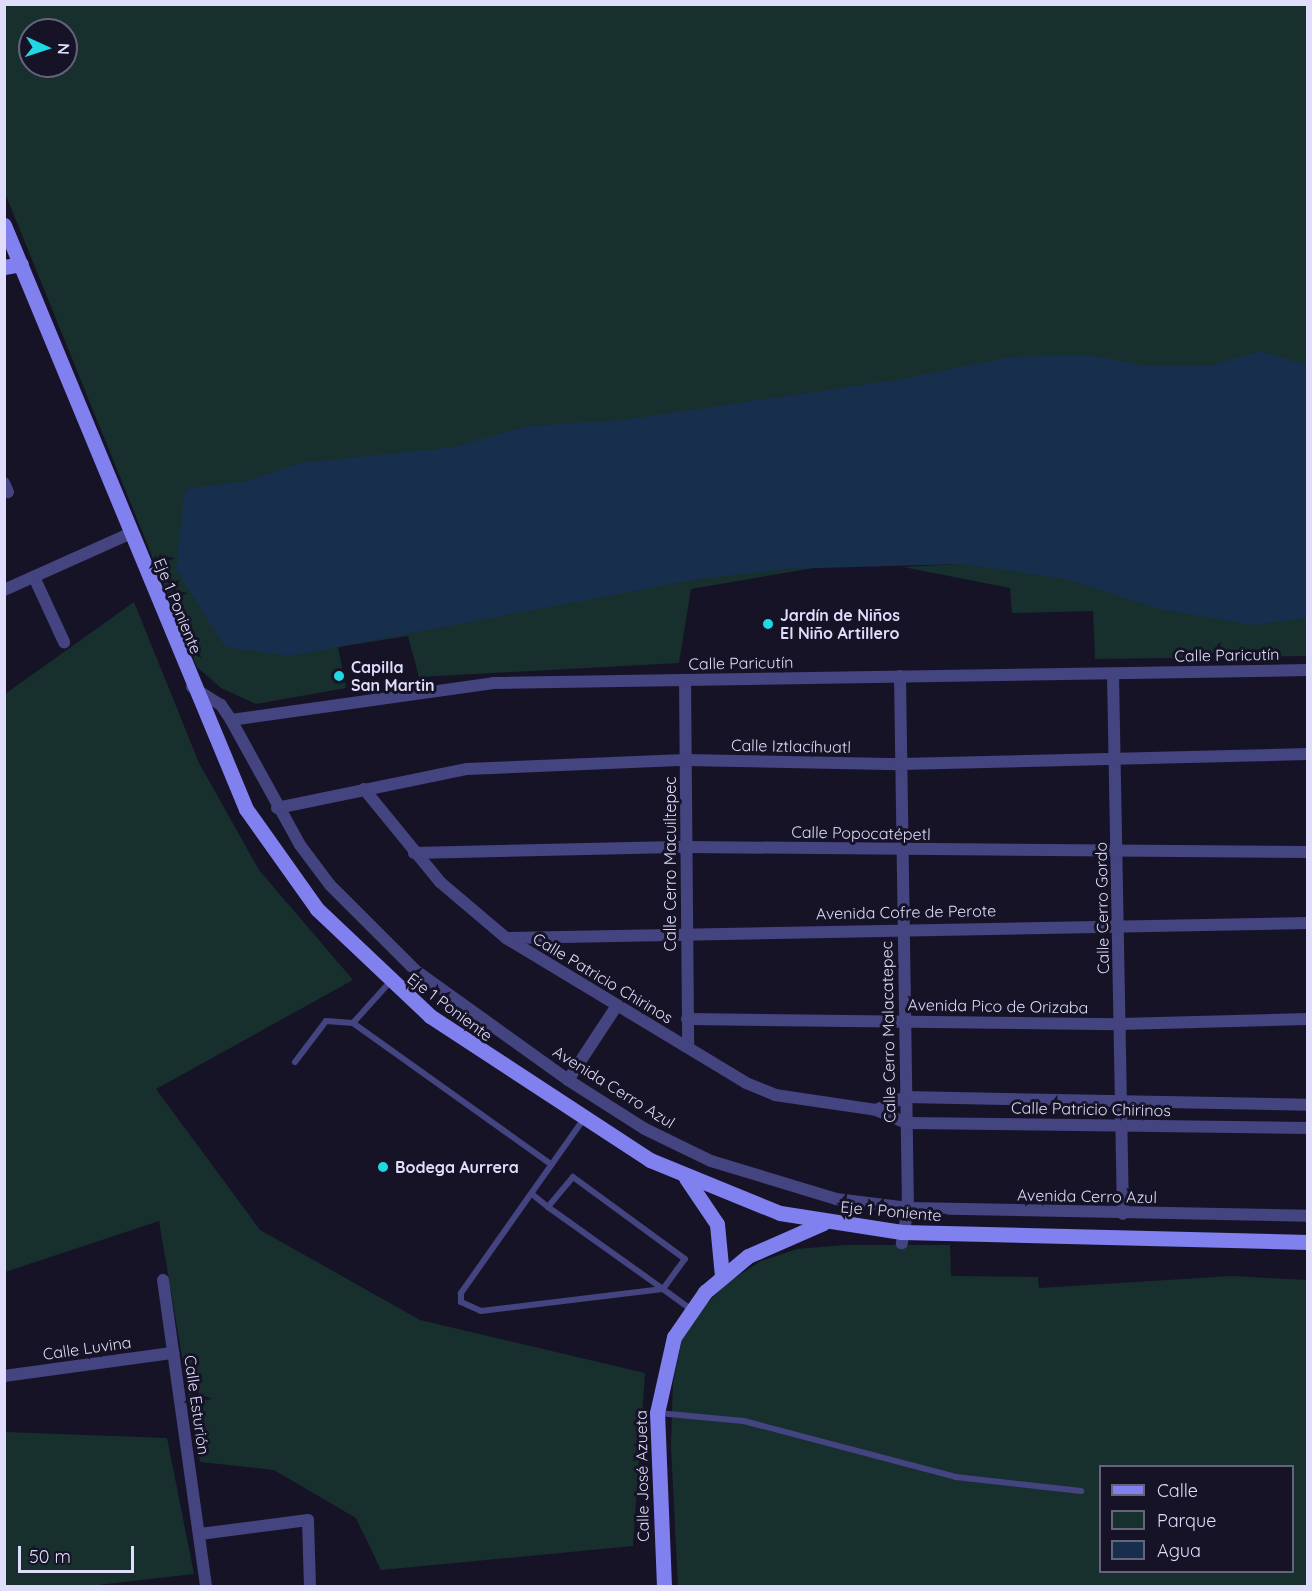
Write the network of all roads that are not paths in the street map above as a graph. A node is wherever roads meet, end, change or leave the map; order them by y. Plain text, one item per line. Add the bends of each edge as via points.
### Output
1 (6, 234) edge
2 (21, 264) junction
3 (4, 267) edge
4 (129, 534) junction
5 (34, 577) junction
6 (4, 590) edge
7 (64, 642) dead end
8 (1308, 670) edge
9 (1113, 674) junction
10 (900, 676) junction
11 (685, 680) junction
12 (191, 686) junction
13 (231, 720) junction
14 (1308, 754) edge
15 (1116, 757) junction
16 (686, 760) junction
17 (901, 764) junction
18 (364, 789) junction
19 (277, 808) junction
20 (686, 848) junction
21 (902, 849) junction
22 (1308, 852) edge
23 (414, 853) junction
24 (1119, 853) junction
25 (1119, 923) junction
26 (1308, 923) edge
27 (903, 929) junction
28 (687, 933) junction
29 (506, 938) junction
30 (389, 983) junction
31 (616, 1007) junction
32 (687, 1019) junction
33 (1308, 1019) edge
34 (905, 1021) junction
35 (353, 1023) junction
36 (1120, 1024) junction
37 (688, 1047) junction
38 (295, 1062) dead end
39 (568, 1080) junction
40 (905, 1097) junction
41 (1121, 1103) junction
42 (1235, 1104) junction
43 (1308, 1105) edge
44 (876, 1110) junction
45 (583, 1120) junction
46 (906, 1124) junction
47 (1122, 1126) junction
48 (1235, 1127) junction
49 (1308, 1128) edge
50 (552, 1165) junction
51 (686, 1178) junction
52 (532, 1194) junction
53 (548, 1207) junction
54 (908, 1208) junction
55 (1123, 1214) junction
56 (1308, 1216) edge
57 (823, 1223) junction
58 (902, 1238) junction
59 (1308, 1242) edge
60 (722, 1276) junction
61 (163, 1280) dead end
62 (663, 1289) junction
63 (691, 1309) junction
64 (173, 1353) junction
65 (4, 1376) edge
66 (657, 1413) junction
67 (1081, 1491) dead end
68 (200, 1534) junction
69 (206, 1587) edge
70 (310, 1587) edge
71 (664, 1587) edge

1 - 2 main road, Eje 1 Poniente
2 - 3 main road
2 - 4 main road, Eje 1 Poniente
4 - 5 street
4 - 12 main road, Eje 1 Poniente
5 - 6 street
5 - 7 street
8 - 9 street, Calle Paricutín
9 - 10 street, Calle Paricutín
9 - 15 street, Calle Cerro Gordo
10 - 11 street, Calle Paricutín
10 - 17 street, Calle Cerro Malacatepec
11 - 13 street, Calle Paricutín via 462,685
11 - 16 street, Calle Cerro Macuiltepec
12 - 13 street via 215,700
12 - 30 main road, Eje 1 Poniente via 246,809 291,878
13 - 19 street, Avenida Cerro Azul
14 - 15 street, Calle Iztlacíhuatl
15 - 17 street, Calle Iztlacíhuatl
15 - 24 street, Calle Cerro Gordo
16 - 17 street, Calle Iztlacíhuatl
16 - 18 street, Calle Iztlacíhuatl via 467,769
16 - 20 street, Calle Cerro Macuiltepec
17 - 21 street, Calle Cerro Malacatepec
18 - 19 street, Calle Iztlacíhuatl
18 - 23 street, Calle Patricio Chirinos
19 - 39 street, Avenida Cerro Azul via 330,885 415,970
20 - 21 street, Calle Popocatépetl
20 - 23 street, Calle Popocatépetl
20 - 28 street, Calle Cerro Macuiltepec
21 - 24 street, Calle Popocatépetl
21 - 27 street, Calle Cerro Malacatepec
22 - 24 street, Calle Popocatépetl
23 - 29 street, Calle Patricio Chirinos
24 - 25 street, Calle Cerro Gordo
25 - 26 street, Avenida Cofre de Perote
25 - 27 street, Avenida Cofre de Perote
25 - 36 street, Calle Cerro Gordo
27 - 28 street, Avenida Cofre de Perote
27 - 34 street, Calle Cerro Malacatepec
28 - 29 street, Avenida Cofre de Perote
28 - 32 street, Calle Cerro Macuiltepec
29 - 31 street, Calle Patricio Chirinos
30 - 35 lane
30 - 45 main road, Eje 1 Poniente
31 - 37 street, Calle Patricio Chirinos
31 - 39 street
32 - 34 street, Avenida Pico de Orizaba
32 - 37 street, Calle Cerro Macuiltepec
33 - 36 street, Avenida Pico de Orizaba
34 - 36 street, Avenida Pico de Orizaba
34 - 40 street, Calle Cerro Malacatepec
35 - 38 lane via 326,1021
35 - 50 lane
36 - 41 street, Calle Cerro Gordo
37 - 44 street, Calle Patricio Chirinos via 775,1095
39 - 54 street, Avenida Cerro Azul via 645,1130 711,1161 836,1199
40 - 41 street, Calle Patricio Chirinos
40 - 44 street, Calle Patricio Chirinos
40 - 46 street, Calle Cerro Malacatepec
41 - 42 street, Calle Patricio Chirinos
41 - 47 street, Calle Cerro Gordo
42 - 43 street, Calle Patricio Chirinos
42 - 48 street
44 - 46 street, Calle Patricio Chirinos
45 - 50 lane
45 - 51 main road, Eje 1 Poniente
46 - 47 street, Calle Patricio Chirinos
46 - 54 street, Calle Cerro Malacatepec
47 - 48 street, Calle Patricio Chirinos
47 - 55 street, Calle Cerro Gordo
48 - 49 street, Calle Patricio Chirinos
50 - 52 lane
51 - 57 main road, Eje 1 Poniente via 747,1203
51 - 60 main road via 717,1224
52 - 53 lane
52 - 62 lane via 460,1293 460,1302 481,1311
53 - 62 lane
53 - 62 lane via 573,1177 684,1254
54 - 55 street, Avenida Cerro Azul
54 - 58 street, Calle Cerro Malacatepec
55 - 56 street, Avenida Cerro Azul
57 - 58 main road, Eje 1 Poniente
57 - 60 main road, Calle José Azueta via 748,1256
58 - 59 main road, Eje 1 Poniente
60 - 63 main road, Calle José Azueta
61 - 64 street, Calle Esturión
62 - 63 lane
63 - 66 main road, Calle José Azueta via 668,1355
64 - 65 street, Calle Luvina
64 - 68 street, Calle Esturión
66 - 67 lane via 744,1421 956,1477
66 - 71 main road, Calle José Azueta
68 - 69 street, Calle Esturión
68 - 70 street via 308,1520

